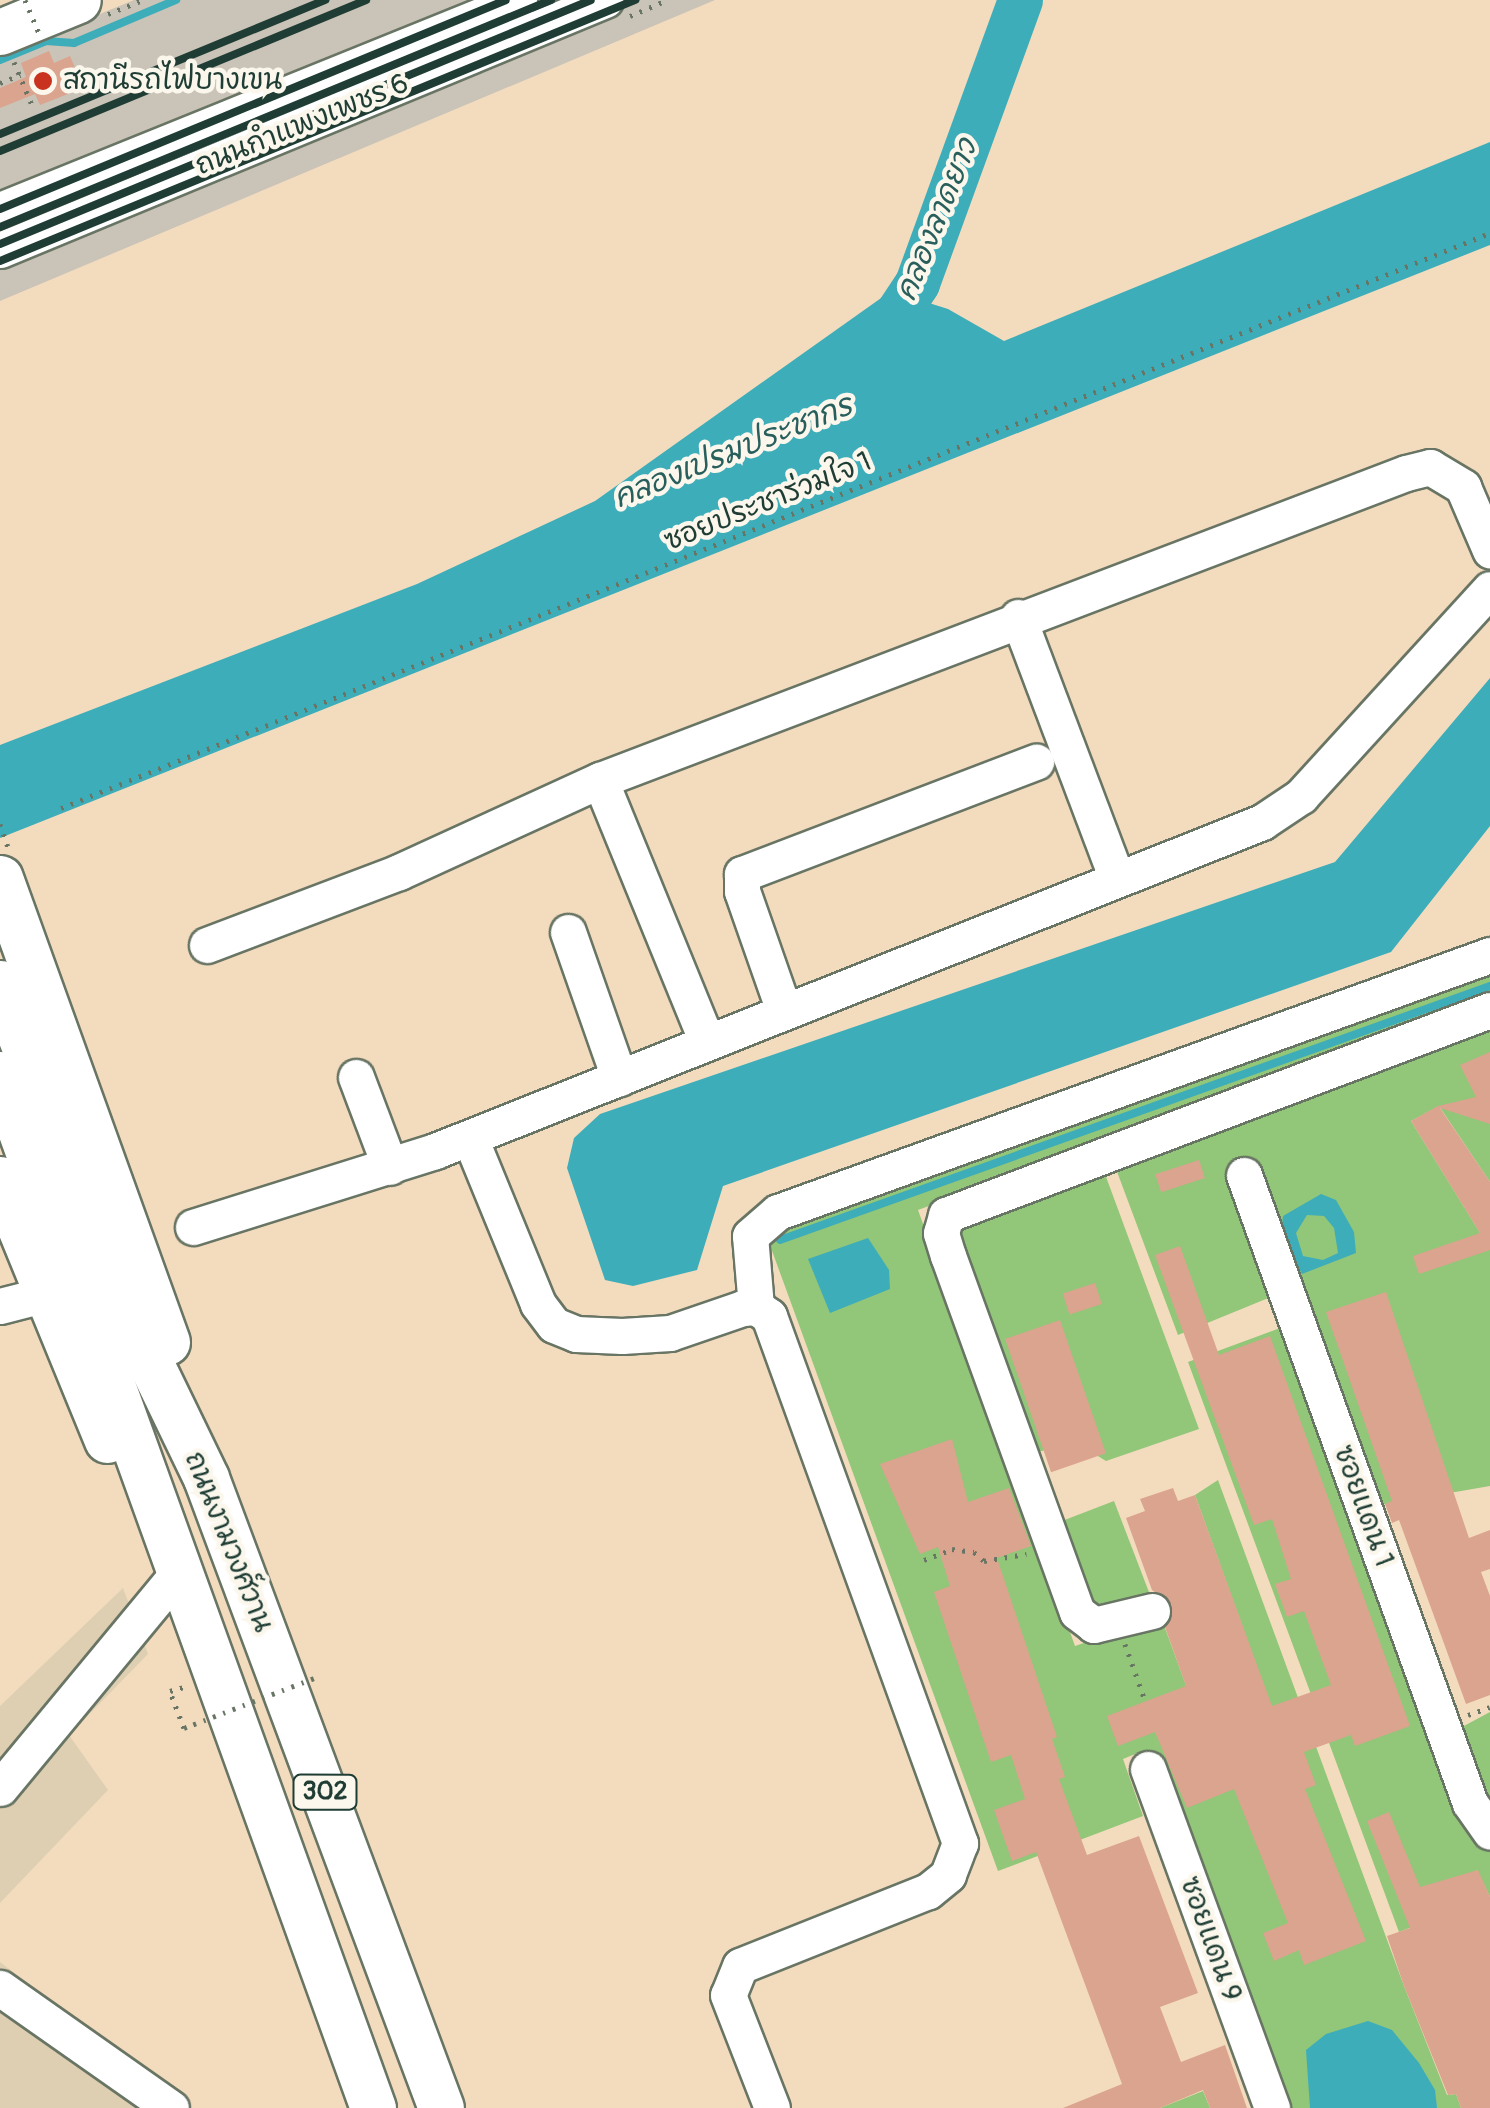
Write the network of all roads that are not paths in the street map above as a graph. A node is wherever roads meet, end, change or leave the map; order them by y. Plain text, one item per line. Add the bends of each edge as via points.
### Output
1 (78, 0) edge
2 (520, 0) edge
3 (604, 0) edge
4 (16, 21) edge
5 (0, 210) edge
6 (0, 250) edge
7 (1490, 550) edge
8 (1490, 589) edge
9 (1018, 617) junction
10 (1036, 762) dead end
11 (600, 780) junction
12 (1116, 877) junction
13 (8, 898) edge
14 (568, 932) dead end
15 (207, 944) dead end
16 (1490, 955) edge
17 (0, 983) edge
18 (1490, 1010) edge
19 (784, 1011) junction
20 (707, 1042) junction
21 (0, 1074) edge
22 (356, 1077) dead end
23 (618, 1078) junction
24 (470, 1138) junction
25 (390, 1167) junction
26 (1244, 1175) dead end
27 (0, 1179) edge
28 (193, 1227) dead end
29 (44, 1295) junction
30 (0, 1306) edge
31 (756, 1307) junction
32 (107, 1310) junction
33 (206, 1478) junction
34 (173, 1565) junction
35 (1152, 1611) dead end
36 (1148, 1769) dead end
37 (0, 1788) edge
38 (1490, 1832) edge
39 (0, 1988) edge
40 (171, 2108) edge
41 (372, 2108) edge
42 (441, 2108) edge
43 (772, 2108) edge
44 (1272, 2108) edge

1 - 4 main road
2 - 5 street, ถนนกำแพงเพชร 6
3 - 6 street, ถนนกำแพงเพชร 6
7 - 9 street via 1463,487 1430,468
8 - 12 street via 1301,796 1262,822
9 - 11 street
9 - 12 street
10 - 19 street via 742,874
11 - 15 street via 400,872
11 - 20 street
12 - 19 street
13 - 33 main road via 144,1273
14 - 23 street
16 - 31 street via 778,1212 750,1236
17 - 32 main road, ถนนงามวงศ์วาน / 302
18 - 35 street via 946,1215 941,1233 948,1256 1077,1612 1094,1624
19 - 20 street
20 - 23 street
21 - 32 main road, ถนนงามวงศ์วาน / 302
22 - 25 street
23 - 24 street
24 - 25 street
24 - 31 street via 538,1304 554,1324 576,1334 670,1332
25 - 28 street
26 - 38 street, ซอยแดน 1 via 1470,1803
27 - 29 main road
29 - 30 street
29 - 34 main road via 89,1405
31 - 43 street via 768,1316 960,1843 948,1875 928,1891 740,1966 728,1995
32 - 33 main road, ถนนงามวงศ์วาน / 302
32 - 34 main road, ถนนงามวงศ์วาน / 302
33 - 42 main road, ถนนงามวงศ์วาน / 302
34 - 37 street
34 - 41 main road, ถนนงามวงศ์วาน / 302
36 - 44 street, ซอยแดน 9
39 - 40 street

